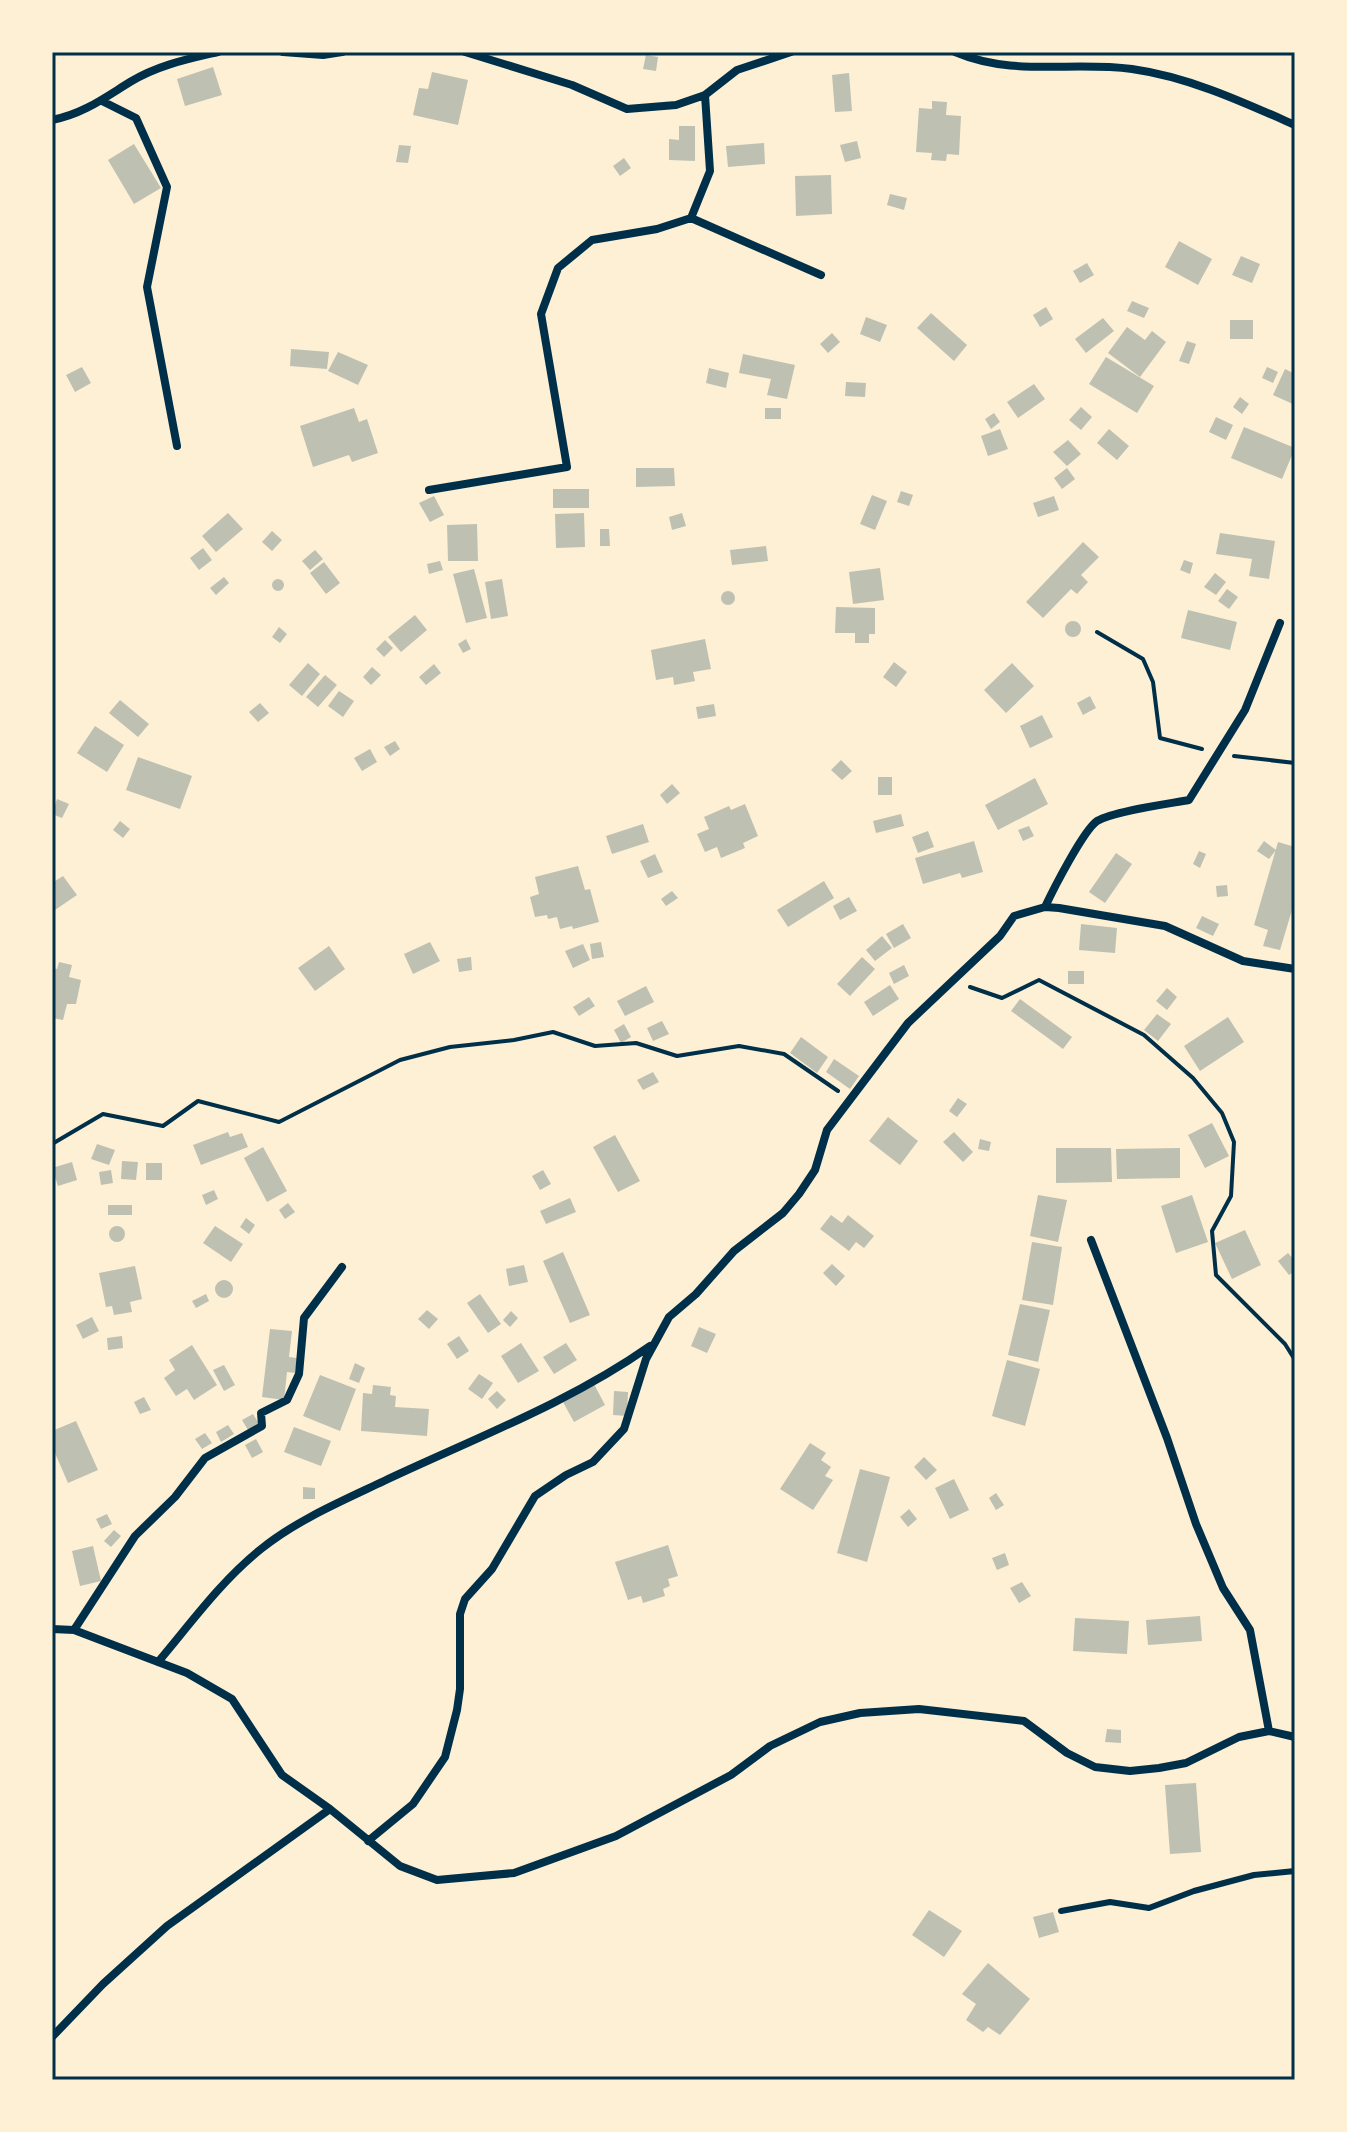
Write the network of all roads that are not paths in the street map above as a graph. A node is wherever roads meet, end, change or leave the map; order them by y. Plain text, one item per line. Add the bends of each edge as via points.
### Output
1 (218, 52) edge
2 (283, 52) edge
3 (342, 52) edge
4 (465, 52) edge
5 (791, 52) edge
6 (955, 52) edge
7 (705, 95) junction
8 (102, 101) junction
9 (52, 120) edge
10 (1295, 125) edge
11 (691, 218) junction
12 (821, 275) dead end
13 (177, 446) dead end
14 (429, 490) dead end
15 (1280, 623) dead end
16 (1045, 907) junction
17 (1295, 969) edge
18 (1091, 1240) dead end
19 (342, 1267) dead end
20 (654, 1343) junction
21 (52, 1629) edge
22 (74, 1630) junction
23 (158, 1662) junction
24 (1269, 1731) junction
25 (1295, 1737) edge
26 (330, 1809) junction
27 (368, 1841) junction
28 (1295, 1871) edge
29 (1061, 1911) dead end
30 (52, 2037) edge

1 - 8 street via 168,64
2 - 3 street
4 - 7 street via 572,85 627,109 676,105
5 - 7 street via 737,70
6 - 10 street via 1018,68 1133,69 1227,95
7 - 11 street via 710,171
8 - 9 street
8 - 13 street via 136,118 167,187 147,287
11 - 12 street
11 - 14 street via 592,240 558,268 541,314 567,467
15 - 16 street via 1245,710 1189,800 1096,822
16 - 17 street via 1165,926 1243,961
16 - 20 street via 1014,916 1000,936 908,1023 827,1130 815,1170 799,1194 669,1317
18 - 24 street via 1196,1524 1223,1588 1250,1630
19 - 22 street via 304,1318 299,1374 287,1400 261,1413 262,1426 205,1458 135,1536
20 - 23 street via 622,1366 510,1424 330,1506 262,1548 225,1582
20 - 27 street via 624,1429 593,1462 535,1496 492,1569 465,1599 460,1614 460,1689 445,1757 413,1804
21 - 22 street
22 - 23 street
23 - 26 street via 232,1699 282,1775
24 - 25 street
24 - 27 street via 1239,1737 1186,1763 1130,1771 1095,1767 1024,1721 919,1709 860,1713 820,1722 770,1746 731,1775 616,1836 514,1873 437,1880 400,1866
26 - 27 street
26 - 30 street via 167,1926
28 - 29 lane via 1254,1875 1149,1908 1110,1902

